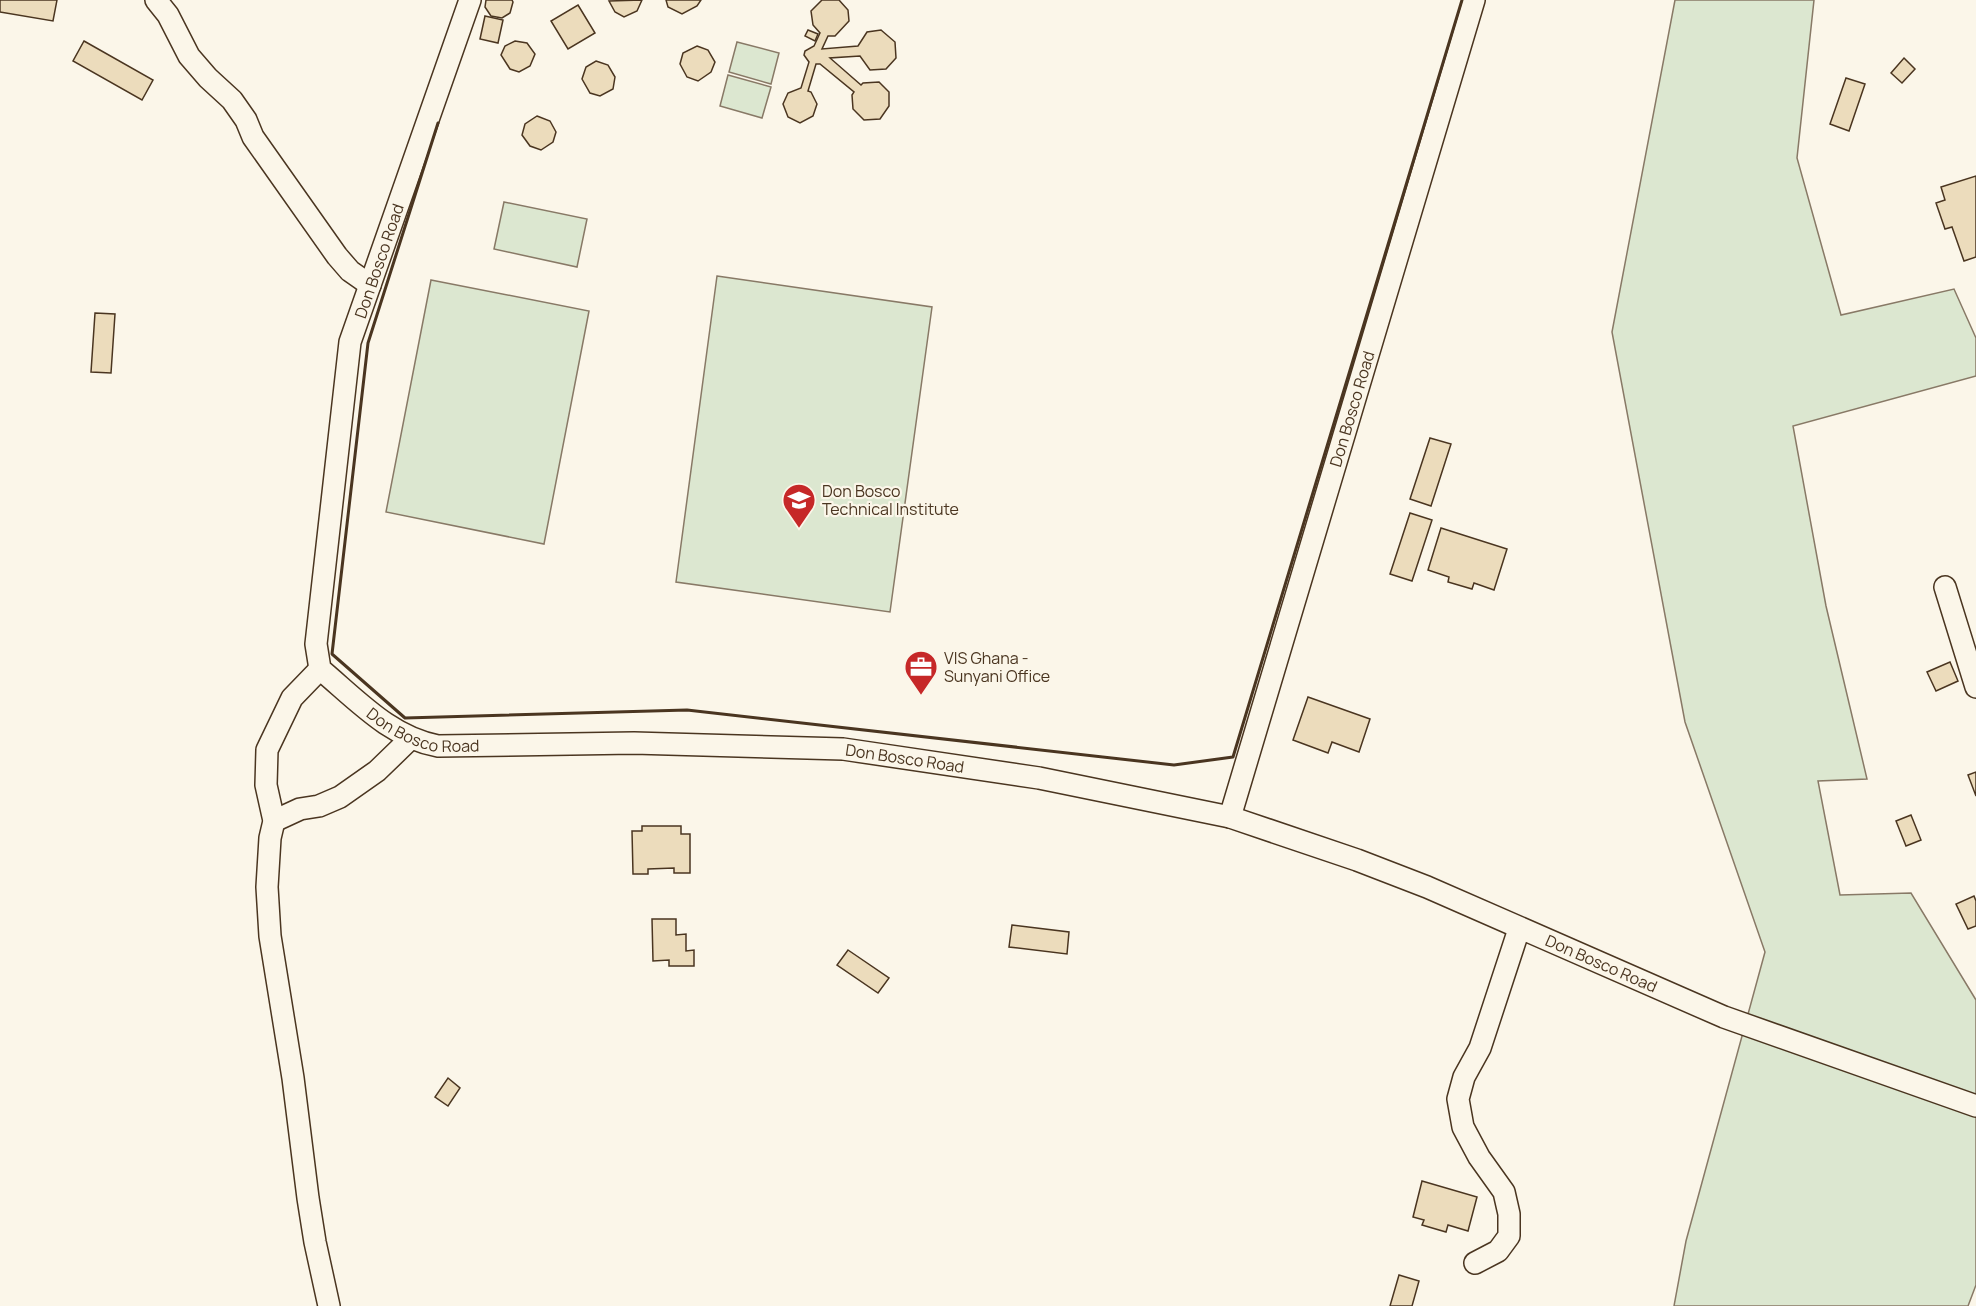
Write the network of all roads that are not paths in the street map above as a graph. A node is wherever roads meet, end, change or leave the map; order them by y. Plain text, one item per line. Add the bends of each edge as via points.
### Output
1 (156, 0) edge
2 (470, 0) edge
3 (1474, 0) edge
4 (370, 285) junction
5 (1945, 587) dead end
6 (320, 669) junction
7 (1976, 687) edge
8 (410, 739) junction
9 (1230, 817) junction
10 (274, 821) junction
11 (1519, 928) junction
12 (1976, 1106) edge
13 (1475, 1263) dead end
14 (329, 1306) edge

1 - 4 street via 189,56 232,100 253,137 337,256
2 - 4 street, Don Bosco Road
3 - 9 street, Don Bosco Road
4 - 6 street, Don Bosco Road via 350,342 316,644
5 - 7 street
6 - 8 street, Don Bosco Road via 388,726
6 - 10 street via 292,698 267,750 266,785
8 - 9 street, Don Bosco Road via 438,746 634,742 843,749 1039,778
8 - 10 street via 377,771 340,797 319,806 300,808
9 - 11 street, Don Bosco Road via 1427,887
10 - 14 street via 267,887 270,936 315,1242
11 - 12 street, Don Bosco Road via 1724,1017
11 - 13 street via 1480,1048 1464,1077 1458,1099 1463,1127 1504,1192 1509,1214 1509,1236 1498,1251

